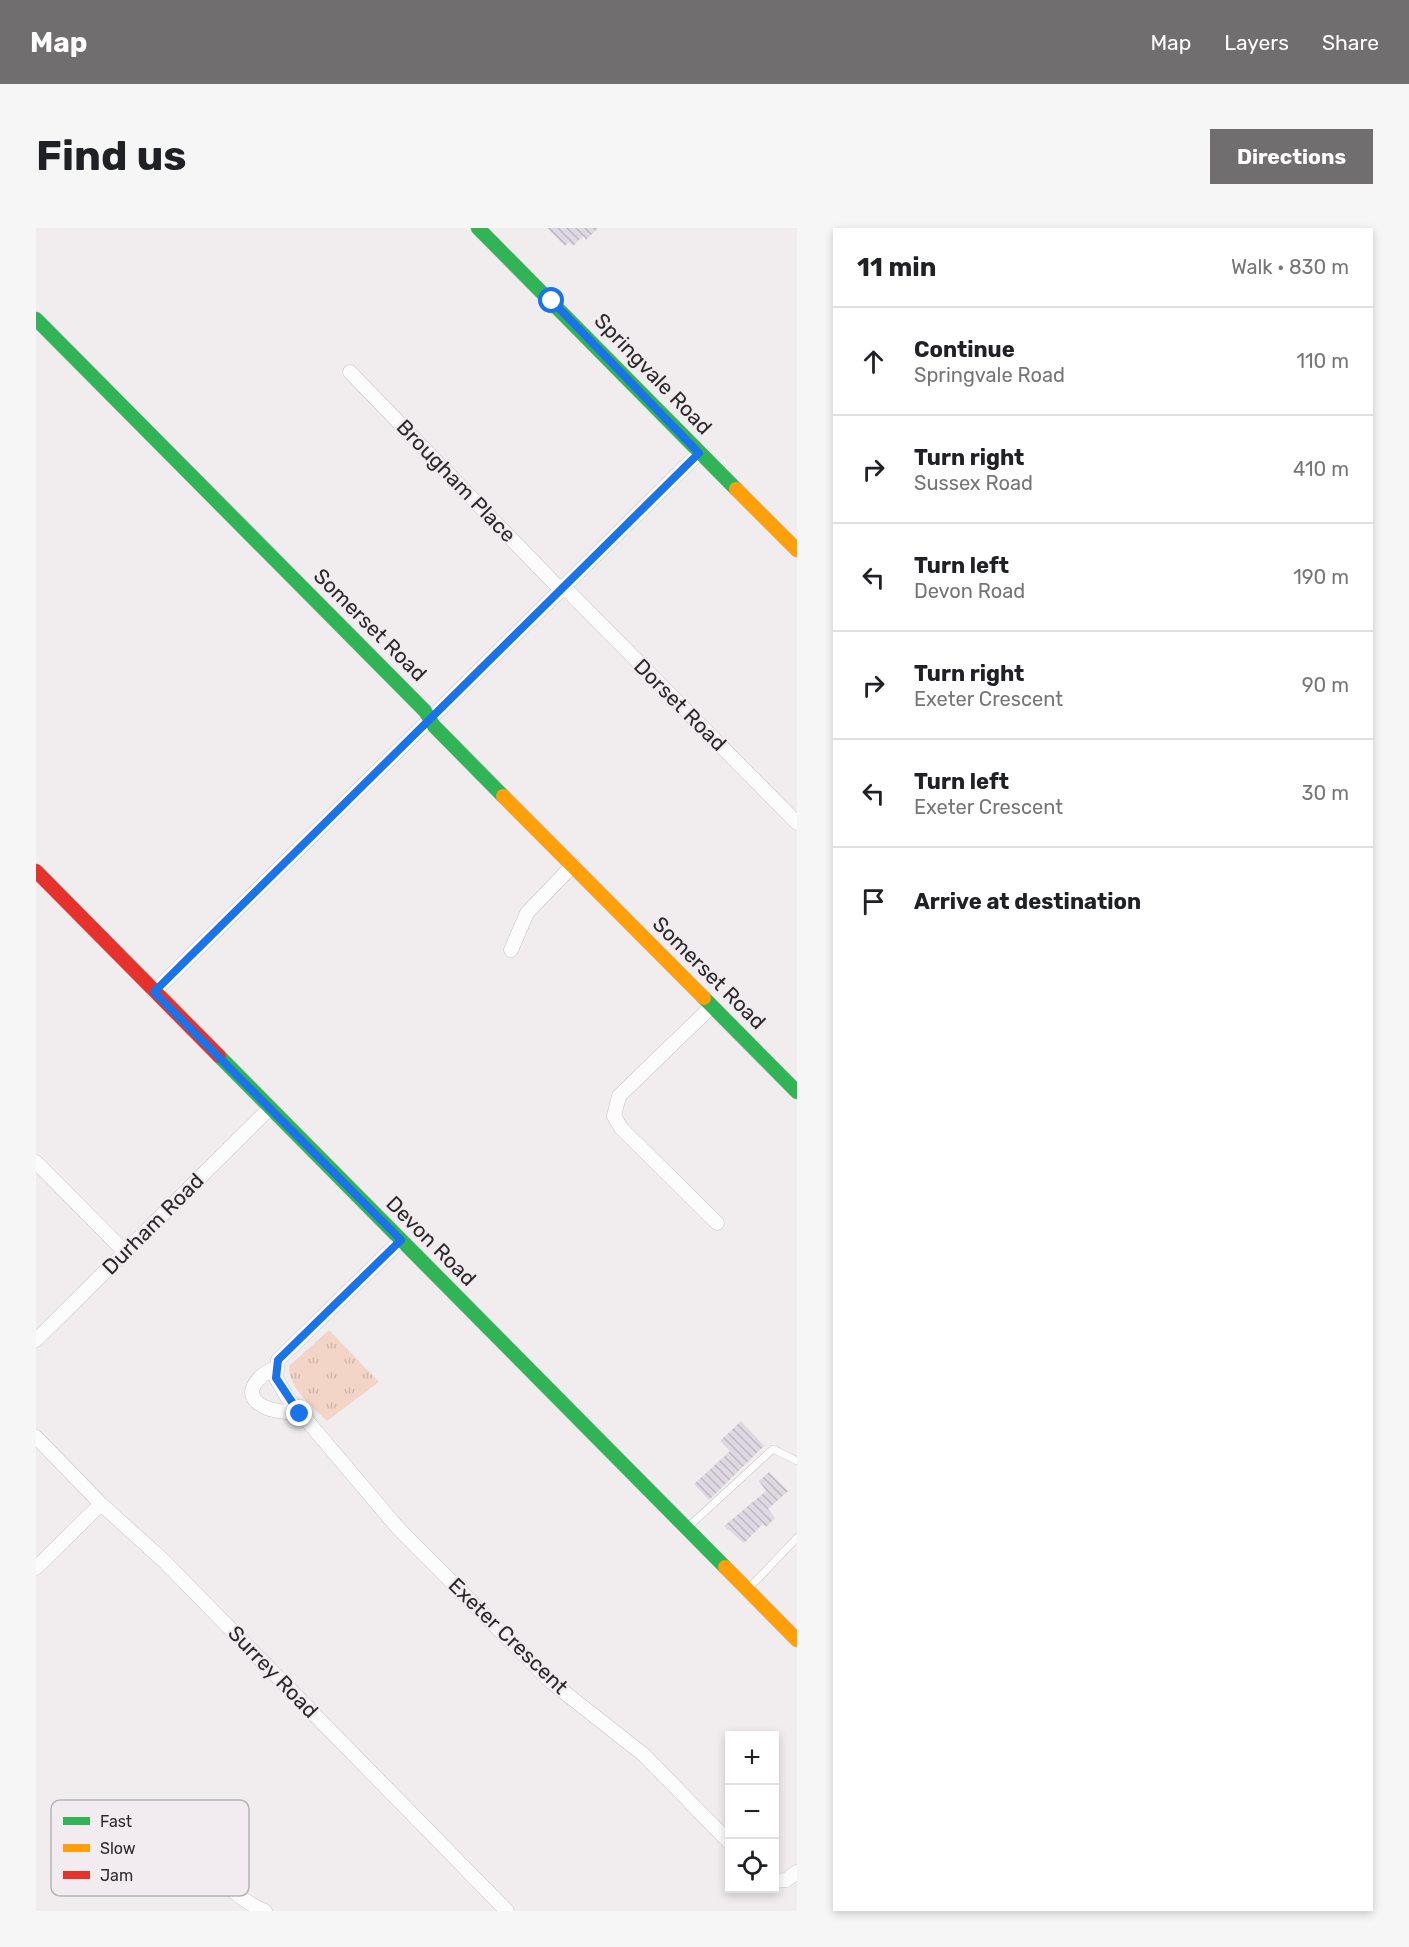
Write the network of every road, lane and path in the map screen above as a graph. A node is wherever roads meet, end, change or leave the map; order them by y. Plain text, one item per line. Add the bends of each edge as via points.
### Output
1 (478, 228) edge
2 (36, 319) edge
3 (350, 372) dead end
4 (699, 453) junction
5 (797, 550) edge
6 (562, 588) junction
7 (430, 719) junction
8 (797, 823) edge
9 (573, 865) junction
10 (36, 871) edge
11 (511, 950) dead end
12 (154, 992) junction
13 (712, 1006) junction
14 (797, 1092) edge
15 (270, 1108) junction
16 (36, 1162) edge
17 (717, 1224) dead end
18 (401, 1240) junction
19 (125, 1252) junction
20 (36, 1340) edge
21 (275, 1368) junction
22 (300, 1414) junction
23 (36, 1437) edge
24 (797, 1461) edge
25 (101, 1504) junction
26 (687, 1529) junction
27 (797, 1538) edge
28 (36, 1568) edge
29 (747, 1590) junction
30 (797, 1640) edge
31 (725, 1839) edge
32 (797, 1872) edge
33 (779, 1881) edge
34 (240, 1896) edge
35 (265, 1911) edge
36 (507, 1911) edge

1 - 4 street, Springvale Road
2 - 7 street, Somerset Road
3 - 6 street, Brougham Place
4 - 5 street, Springvale Road
4 - 6 street
6 - 7 street
6 - 8 street, Dorset Road
7 - 9 street, Somerset Road
7 - 12 street
9 - 11 street via 527,913
9 - 13 street, Somerset Road
10 - 12 street, Devon Road
12 - 15 street, Devon Road
13 - 14 street, Somerset Road
13 - 17 street via 619,1096 614,1116 621,1128
15 - 18 street, Devon Road
15 - 19 street, Durham Road
16 - 19 street
18 - 21 street via 286,1351
18 - 26 street, Devon Road
19 - 20 street, Durham Road
21 - 22 street, Exeter Crescent via 280,1387
21 - 22 street via 253,1383 252,1393 267,1408
22 - 31 street, Exeter Crescent via 398,1528 550,1681 644,1755
23 - 25 street, Surrey Road
24 - 26 lane via 773,1449
25 - 28 street
25 - 36 street, Surrey Road via 164,1561
26 - 29 street, Devon Road
27 - 29 lane
29 - 30 street, Devon Road
32 - 33 street
34 - 35 street

